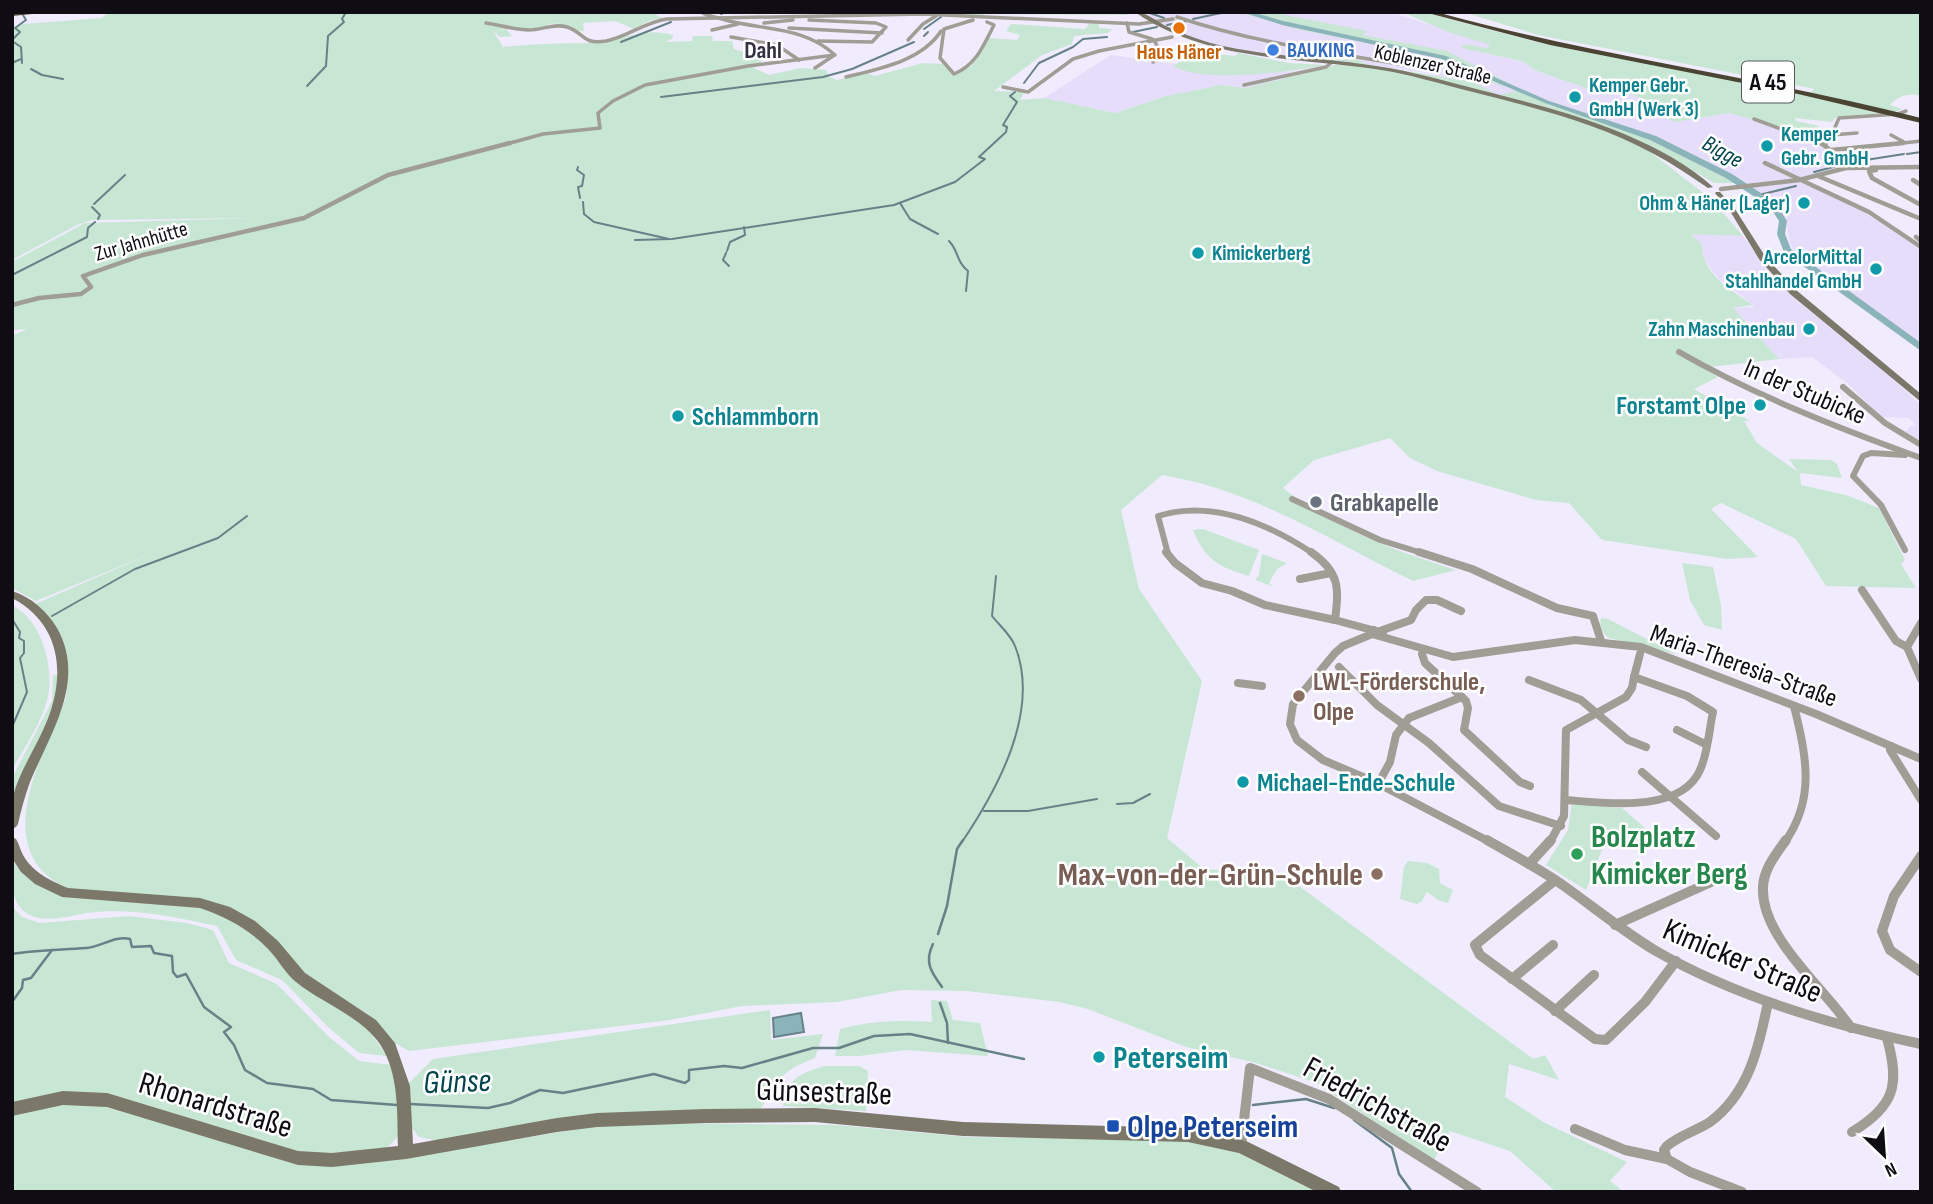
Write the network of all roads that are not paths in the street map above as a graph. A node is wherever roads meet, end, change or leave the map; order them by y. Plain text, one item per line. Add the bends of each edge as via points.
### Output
1 (49, 12) edge
2 (1137, 12) edge
3 (1171, 12) edge
4 (1427, 12) edge
5 (1437, 12) edge
6 (13, 13) edge
7 (701, 13) edge
8 (939, 14) edge
9 (1144, 17) junction
10 (716, 18) junction
11 (685, 19) junction
12 (975, 19) junction
13 (1171, 21) junction
14 (1154, 22) junction
15 (486, 23) dead end
16 (739, 23) junction
17 (1130, 23) junction
18 (759, 25) junction
19 (783, 29) junction
20 (944, 29) junction
21 (712, 30) dead end
22 (882, 33) junction
23 (731, 37) dead end
24 (1172, 37) dead end
25 (908, 40) dead end
26 (1154, 40) junction
27 (818, 41) junction
28 (834, 56) junction
29 (799, 60) junction
30 (1153, 62) dead end
31 (1332, 62) junction
32 (815, 68) dead end
33 (1424, 68) dead end
34 (846, 77) dead end
35 (1244, 85) dead end
36 (1003, 86) dead end
37 (1845, 100) junction
38 (1906, 111) dead end
39 (1921, 119) edge
40 (1754, 120) dead end
41 (1857, 133) dead end
42 (1831, 135) junction
43 (1891, 135) dead end
44 (1921, 141) edge
45 (1905, 142) junction
46 (1824, 145) junction
47 (1832, 150) junction
48 (1765, 163) dead end
49 (1921, 167) edge
50 (1846, 168) junction
51 (1887, 169) junction
52 (1818, 176) junction
53 (1799, 180) junction
54 (1913, 180) dead end
55 (1921, 185) edge
56 (1719, 192) junction
57 (1921, 205) edge
58 (1921, 219) edge
59 (1920, 243) edge
60 (12, 306) edge
61 (1679, 352) dead end
62 (1843, 387) dead end
63 (1921, 399) edge
64 (1921, 445) edge
65 (1919, 457) edge
66 (1292, 499) dead end
67 (1180, 501) dead end
68 (1184, 510) junction
69 (1905, 550) dead end
70 (1331, 573) junction
71 (1300, 579) dead end
72 (1862, 590) dead end
73 (12, 594) edge
74 (1461, 611) dead end
75 (1335, 620) junction
76 (1921, 623) edge
77 (1377, 633) junction
78 (1601, 640) junction
79 (1907, 647) junction
80 (1422, 654) dead end
81 (1640, 654) dead end
82 (1339, 667) dead end
83 (1634, 677) junction
84 (1921, 679) edge
85 (1529, 680) dead end
86 (1237, 682) dead end
87 (1262, 687) dead end
88 (1462, 697) junction
89 (1794, 706) junction
90 (1596, 712) junction
91 (1404, 726) junction
92 (1677, 730) dead end
93 (1705, 744) junction
94 (1891, 746) junction
95 (1646, 747) dead end
96 (1921, 759) edge
97 (1642, 772) dead end
98 (1378, 784) junction
99 (1530, 786) dead end
100 (1670, 797) junction
101 (1566, 800) junction
102 (1921, 800) edge
103 (12, 824) edge
104 (1561, 826) junction
105 (1716, 836) dead end
106 (12, 842) edge
107 (1921, 856) edge
108 (1529, 864) junction
109 (1555, 880) junction
110 (1711, 882) dead end
111 (1615, 925) junction
112 (1553, 945) dead end
113 (1676, 961) junction
114 (1921, 972) edge
115 (1594, 975) dead end
116 (1511, 979) junction
117 (1768, 1002) junction
118 (1555, 1011) junction
119 (1851, 1028) junction
120 (1887, 1038) junction
121 (1921, 1044) edge
122 (12, 1110) edge
123 (1575, 1129) dead end
124 (1852, 1132) dead end
125 (1241, 1146) junction
126 (406, 1152) junction
127 (1667, 1158) junction
128 (1333, 1192) edge
129 (1477, 1192) edge
130 (1742, 1192) edge

1 - 6 highway
2 - 9 main road, Koblenzer Straße
3 - 13 street
4 - 37 highway, A 45 via 1550,43
5 - 37 highway, A 45 via 1528,36
7 - 10 street
7 - 11 street
8 - 10 street
8 - 12 street
8 - 25 street
9 - 14 main road, Koblenzer Straße
9 - 17 street
10 - 11 street
10 - 16 street
11 - 15 street via 653,20 617,39 593,42 558,25 532,31
12 - 17 street
12 - 20 street
12 - 20 street via 994,25 970,66 954,74 938,52
13 - 14 main road, Koblenzer Straße
13 - 14 street
13 - 31 main road, Koblenzer Straße via 1203,42 1242,52
13 - 33 street
14 - 17 street
16 - 18 street
16 - 21 street
17 - 26 street via 1129,32
18 - 19 street
18 - 22 street via 790,20 865,22 885,26
19 - 22 street
19 - 27 street
20 - 34 street via 910,56
22 - 27 street via 872,42
23 - 29 street via 775,45
24 - 26 street
26 - 30 street via 1161,55
26 - 36 street via 1073,59 1028,92
27 - 28 street
28 - 29 street
28 - 32 street
29 - 60 street, Zur Jahnhütte via 642,86 598,113 600,128 543,134 387,176 304,218 119,261 83,276 91,288 81,294
31 - 35 street
31 - 56 main road, Koblenzer Straße via 1427,78 1594,124 1662,154 1710,187 1704,189
37 - 39 highway, A 45
38 - 42 street via 1843,118 1837,120
40 - 46 street
41 - 42 street
42 - 46 street
43 - 45 street
44 - 45 street
45 - 47 street
46 - 47 street
47 - 50 street
48 - 53 street
49 - 51 street
50 - 51 street
50 - 52 street
51 - 57 street via 1869,171 1869,175
52 - 53 street
52 - 58 street
53 - 56 street
53 - 59 street via 1869,212
54 - 55 street
56 - 63 main road via 1762,257 1793,292
61 - 65 street, In der Stubicke via 1728,380
62 - 64 street via 1885,423
65 - 69 street via 1871,453 1863,456 1853,476 1881,505
66 - 78 street via 1380,540 1472,569 1557,608 1592,616
67 - 68 street
68 - 70 street via 1206,510 1270,531 1306,548
68 - 75 street, Maria-Theresia-Straße via 1158,516 1166,552 1175,563 1207,586 1265,606
70 - 71 street
70 - 75 street via 1338,585
72 - 79 street via 1896,641
73 - 103 main road via 51,625 58,636 65,673 63,698 20,792
74 - 77 street, Kimicker Straße via 1425,599 1411,620
75 - 77 street, Maria-Theresia-Straße
76 - 79 street
77 - 78 street, Maria-Theresia-Straße via 1453,657
77 - 98 street, Kimicker Straße via 1335,653 1293,704 1289,724 1296,740 1309,752
78 - 89 street, Maria-Theresia-Straße via 1665,655
79 - 84 street
80 - 88 street via 1425,663
81 - 83 street
82 - 91 street
83 - 90 street via 1634,690 1626,699
83 - 93 street via 1687,696 1713,712
85 - 90 street via 1571,695
86 - 87 street
88 - 91 street via 1409,718
88 - 99 street via 1468,708 1464,730
89 - 94 street, Maria-Theresia-Straße
89 - 119 street via 1805,775 1803,810 1772,859 1762,890 1786,947
90 - 95 street via 1629,740
90 - 101 street via 1566,730
91 - 98 street via 1396,735 1390,762
91 - 104 street via 1499,806
92 - 93 street
93 - 100 street via 1695,779
94 - 96 street, Maria-Theresia-Straße
94 - 102 street
97 - 100 street
98 - 108 street, Kimicker Straße
100 - 101 street via 1621,805
100 - 105 street
101 - 104 street
104 - 108 street
106 - 126 main road via 15,856 29,874 57,889 86,896 200,903 250,925 300,977 371,1024 390,1047 404,1096
107 - 114 street via 1888,908 1882,929 1891,950
108 - 109 street, Kimicker Straße
109 - 111 street, Kimicker Straße
109 - 116 street via 1475,945 1480,955
110 - 111 street
111 - 113 street, Kimicker Straße
112 - 116 street
113 - 117 street, Kimicker Straße
113 - 118 street via 1645,1002 1606,1040 1595,1039
115 - 118 street
116 - 118 street
117 - 119 street, Kimicker Straße
117 - 127 street via 1752,1069 1739,1091 1715,1118 1665,1146
119 - 120 street, Kimicker Straße
120 - 121 street, Kimicker Straße
120 - 124 street via 1896,1071 1895,1087 1882,1112
122 - 126 main road, Rhonardstraße via 45,1100 94,1098 298,1158 332,1160
123 - 127 street via 1625,1150
125 - 126 main road, Günsestraße via 1188,1135 963,1129 815,1115 584,1122
125 - 128 main road, Günsestraße
125 - 129 street, Friedrichstraße via 1250,1068 1340,1105
127 - 130 street

